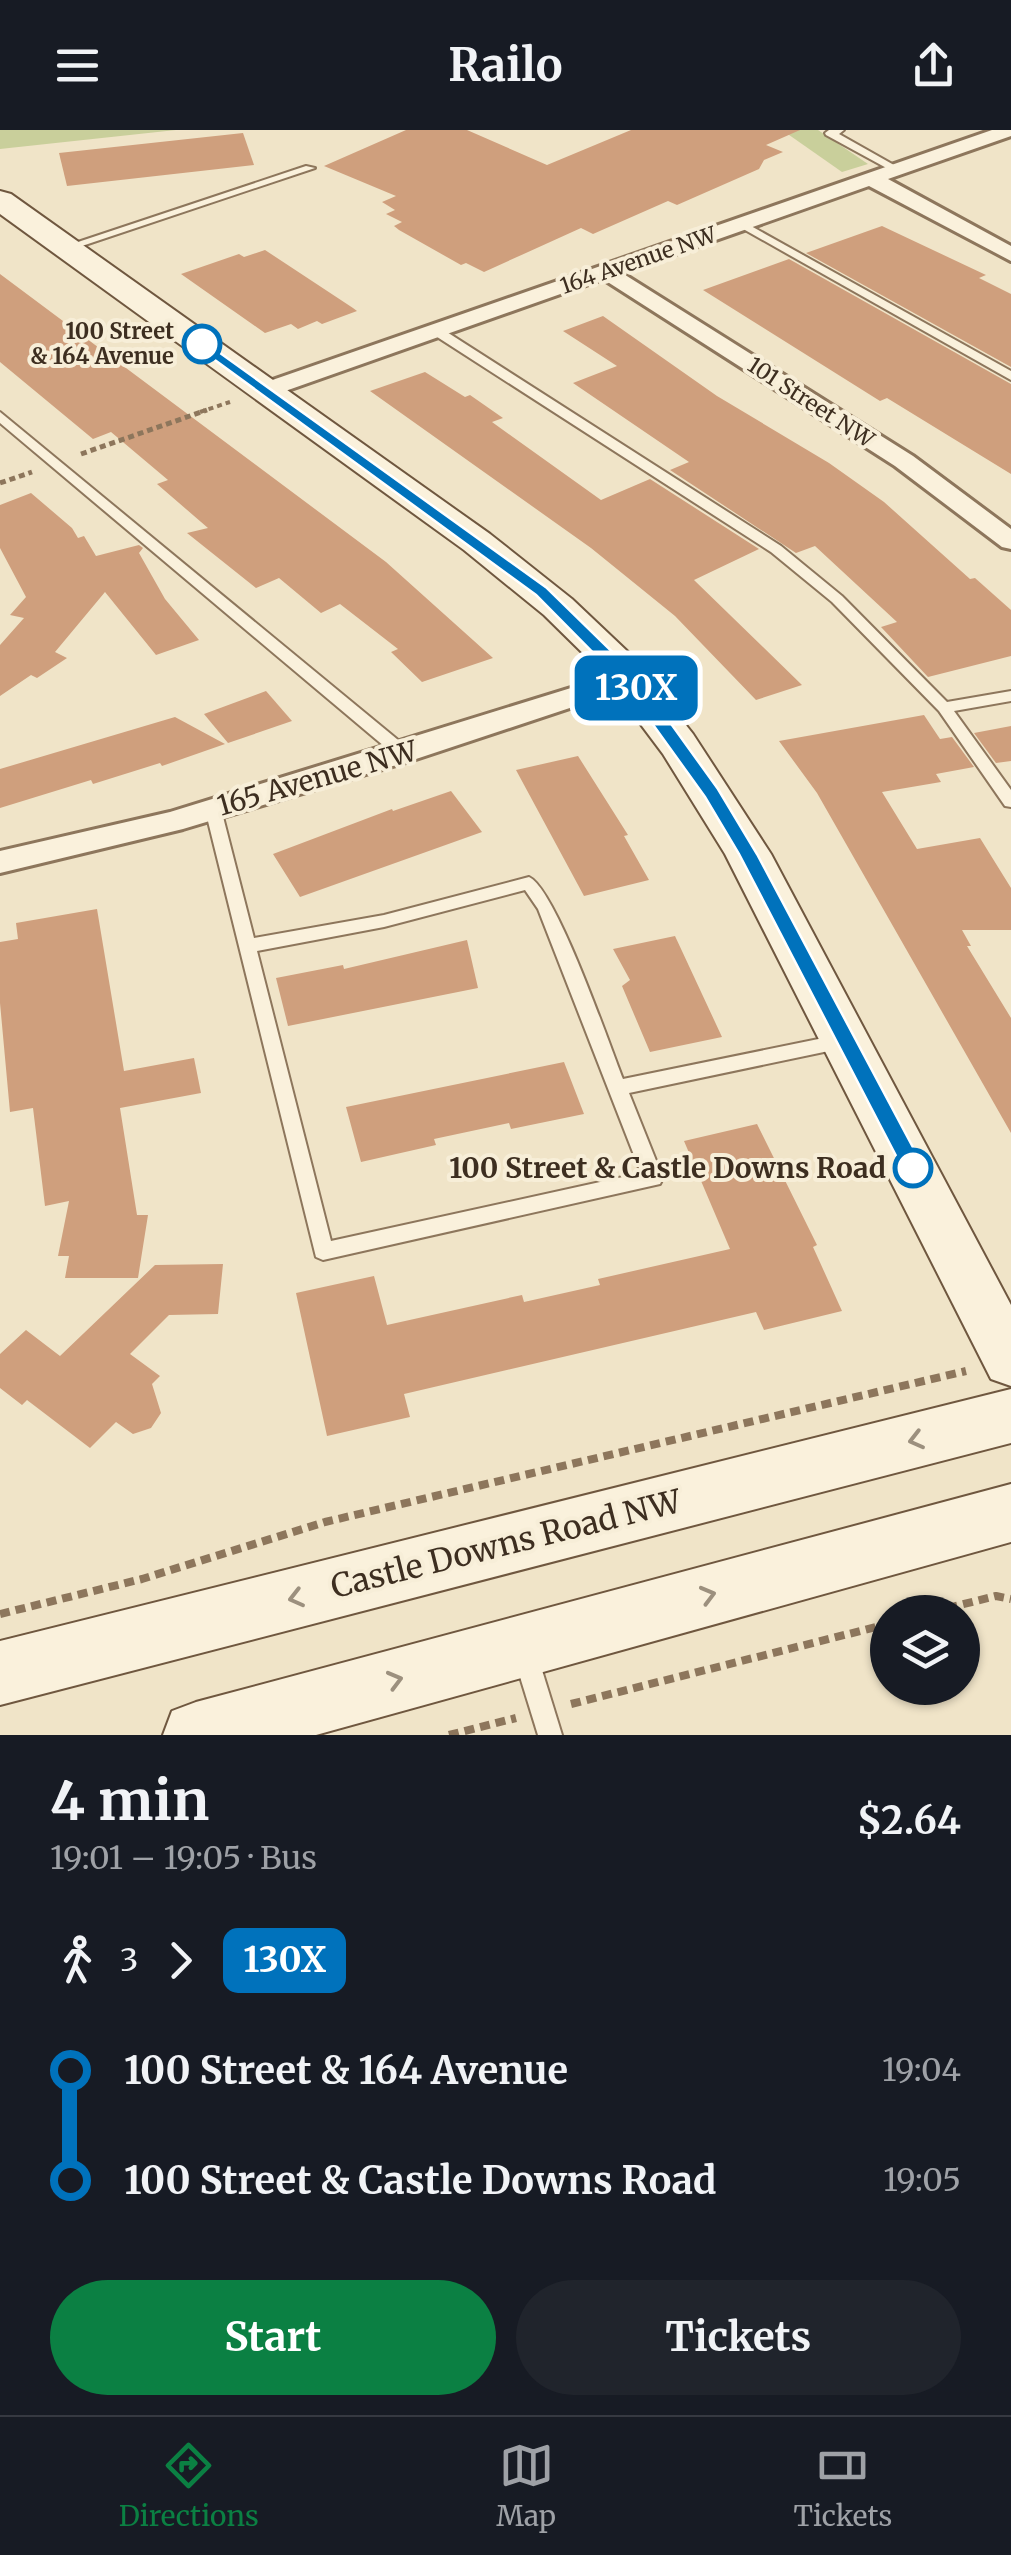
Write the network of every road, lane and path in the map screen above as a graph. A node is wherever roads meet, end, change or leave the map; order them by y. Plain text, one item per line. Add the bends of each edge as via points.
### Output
1 (1010, 130) edge
2 (831, 131) edge
3 (310, 168) dead end
4 (896, 169) junction
5 (870, 178) junction
6 (5, 209) edge
7 (742, 224) junction
8 (66, 248) junction
9 (1011, 255) edge
10 (606, 272) junction
11 (435, 330) junction
12 (1011, 376) edge
13 (266, 390) junction
14 (0, 416) edge
15 (55, 464) junction
16 (0, 483) edge
17 (1011, 541) edge
18 (630, 679) junction
19 (1011, 696) edge
20 (944, 708) junction
21 (403, 753) junction
22 (1011, 802) edge
23 (213, 808) junction
24 (0, 862) edge
25 (248, 946) junction
26 (848, 1040) junction
27 (618, 1088) junction
28 (1011, 1361) edge
29 (1011, 1416) edge
30 (1011, 1512) edge
31 (1011, 1598) edge
32 (980, 1600) edge
33 (0, 1614) edge
34 (870, 1629) edge
35 (523, 1645) junction
36 (0, 1672) edge
37 (546, 1723) edge
38 (196, 1735) edge
39 (449, 1735) edge

1 - 4 street, 164 Avenue NW
2 - 4 lane
3 - 8 lane
4 - 5 street, 164 Avenue NW
5 - 7 street, 164 Avenue NW
5 - 9 street
6 - 8 street
7 - 10 street, 164 Avenue NW
7 - 12 lane
8 - 13 street
10 - 11 street, 164 Avenue NW
10 - 17 street, 101 Street NW via 904,462
11 - 13 street, 164 Avenue NW
11 - 20 lane via 776,548 837,599
13 - 15 path
13 - 18 street via 542,592
14 - 15 lane
15 - 16 path
15 - 21 lane
18 - 21 street, 165 Avenue NW
18 - 26 street via 739,838
19 - 20 lane
20 - 22 lane
21 - 23 street, 165 Avenue NW
23 - 24 street, 165 Avenue NW
23 - 25 lane
25 - 27 lane via 384,921 529,883 546,908
25 - 27 lane via 323,1251 654,1178
26 - 27 lane
26 - 28 street
28 - 33 path via 324,1522 142,1579
29 -> 36 street, Castle Downs Road NW
35 -> 30 street
31 - 32 path
34 - 37 path
35 - 37 lane
38 -> 35 street
37 - 39 path

